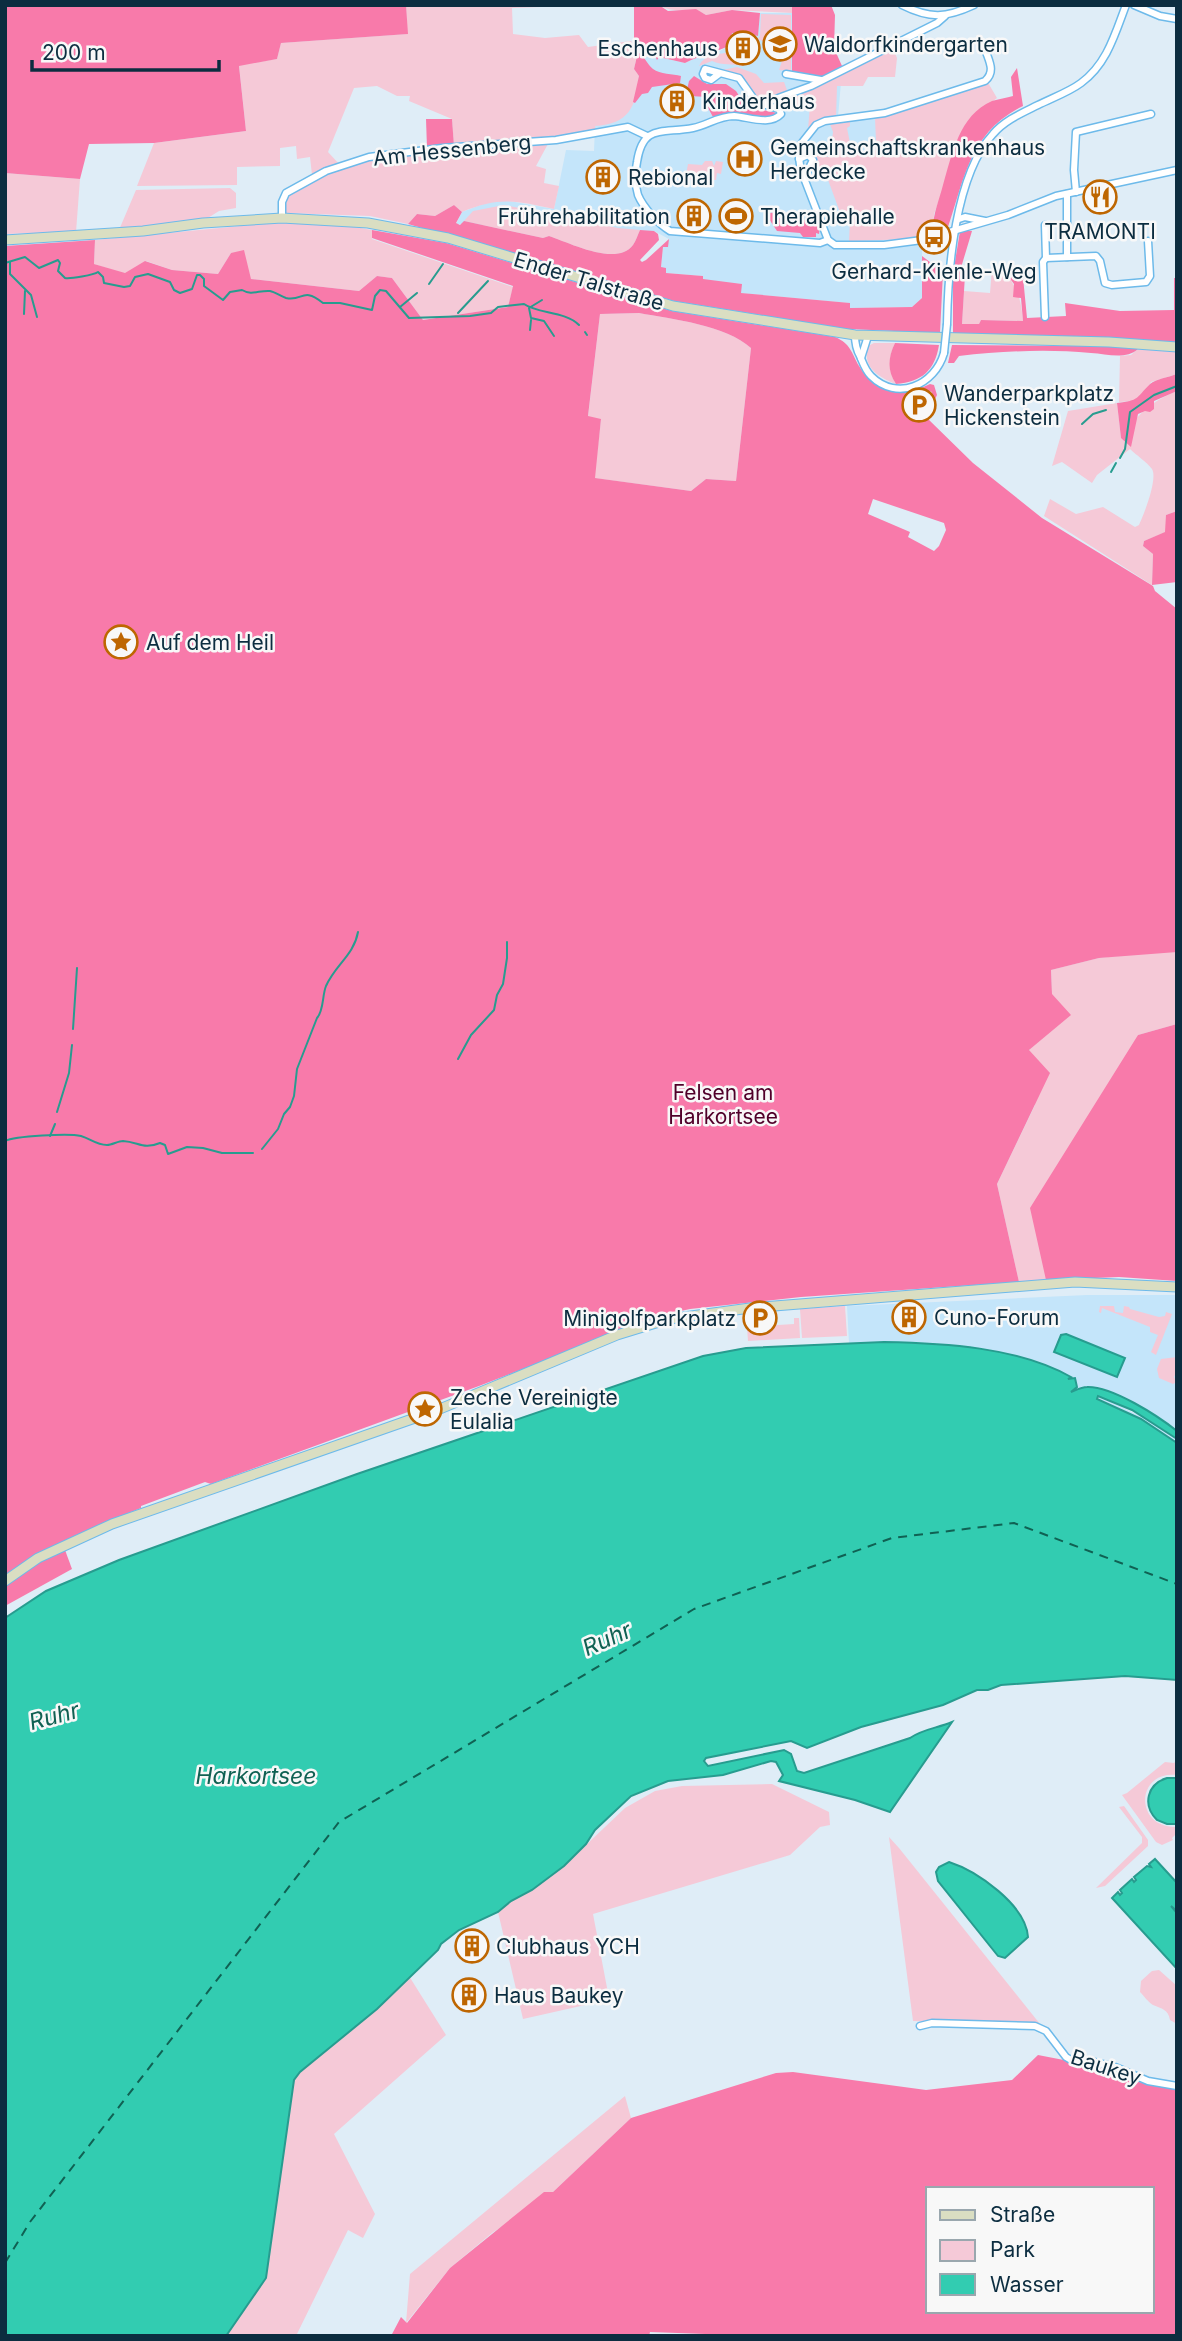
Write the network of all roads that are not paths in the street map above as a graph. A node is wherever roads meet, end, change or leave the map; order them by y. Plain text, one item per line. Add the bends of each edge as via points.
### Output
1 (902, 5) edge
2 (974, 5) edge
3 (1126, 5) edge
4 (1134, 5) edge
5 (946, 16) junction
6 (1177, 19) edge
7 (986, 52) dead end
8 (719, 74) dead end
9 (786, 74) dead end
10 (821, 80) junction
11 (762, 104) junction
12 (1151, 114) dead end
13 (647, 136) junction
14 (806, 145) dead end
15 (797, 149) junction
16 (799, 159) junction
17 (1177, 170) edge
18 (805, 175) junction
19 (1076, 192) junction
20 (1067, 194) junction
21 (282, 218) junction
22 (959, 219) junction
23 (985, 221) junction
24 (1045, 225) dead end
25 (957, 230) junction
26 (5, 240) edge
27 (828, 240) junction
28 (1148, 241) dead end
29 (1067, 257) junction
30 (1045, 258) junction
31 (1045, 317) dead end
32 (856, 335) junction
33 (868, 336) junction
34 (1177, 347) edge
35 (861, 358) junction
36 (1177, 1287) edge
37 (5, 1581) edge
38 (920, 2026) dead end
39 (1177, 2087) edge

1 - 5 street
2 - 5 street
3 - 22 street via 1112,44 1096,70 1080,84 994,132 968,177
4 - 6 street
5 - 10 street
7 - 15 street via 992,70 985,81 885,113 825,121 816,125
8 - 11 street, Am Hessenberg via 739,78
9 - 10 street
10 - 11 street
11 - 13 street, Am Hessenberg via 781,114 771,120 718,117 695,128
12 - 19 street via 1076,132
13 - 21 street, Am Hessenberg via 628,127 556,140 369,157 326,171 286,193
13 - 27 street via 640,148 636,188 663,227 820,243
14 - 15 street
15 - 16 street
16 - 18 street
16 - 18 street via 811,158
17 - 19 street
18 - 27 street
19 - 20 street
20 - 23 street
20 - 29 street
21 - 26 main road, Ender Talstraße
21 - 32 main road, Ender Talstraße via 406,228 673,306
22 - 23 street
22 - 25 street
23 - 25 street
24 - 30 street
25 - 27 street via 884,245 835,245
25 - 35 street, bridge via 948,274 944,354 937,371 909,388 895,388 871,376
28 - 29 street via 1150,276 1146,282 1105,283 1096,256
29 - 30 street
30 - 31 street
32 - 33 main road, Ender Talstraße
32 - 35 street
33 - 34 main road, Ender Talstraße
33 - 35 street
36 - 37 main road via 1075,1282 750,1308 652,1324 435,1411 113,1524 38,1559
38 - 39 street, Baukey via 1040,2027 1071,2060 1115,2067

